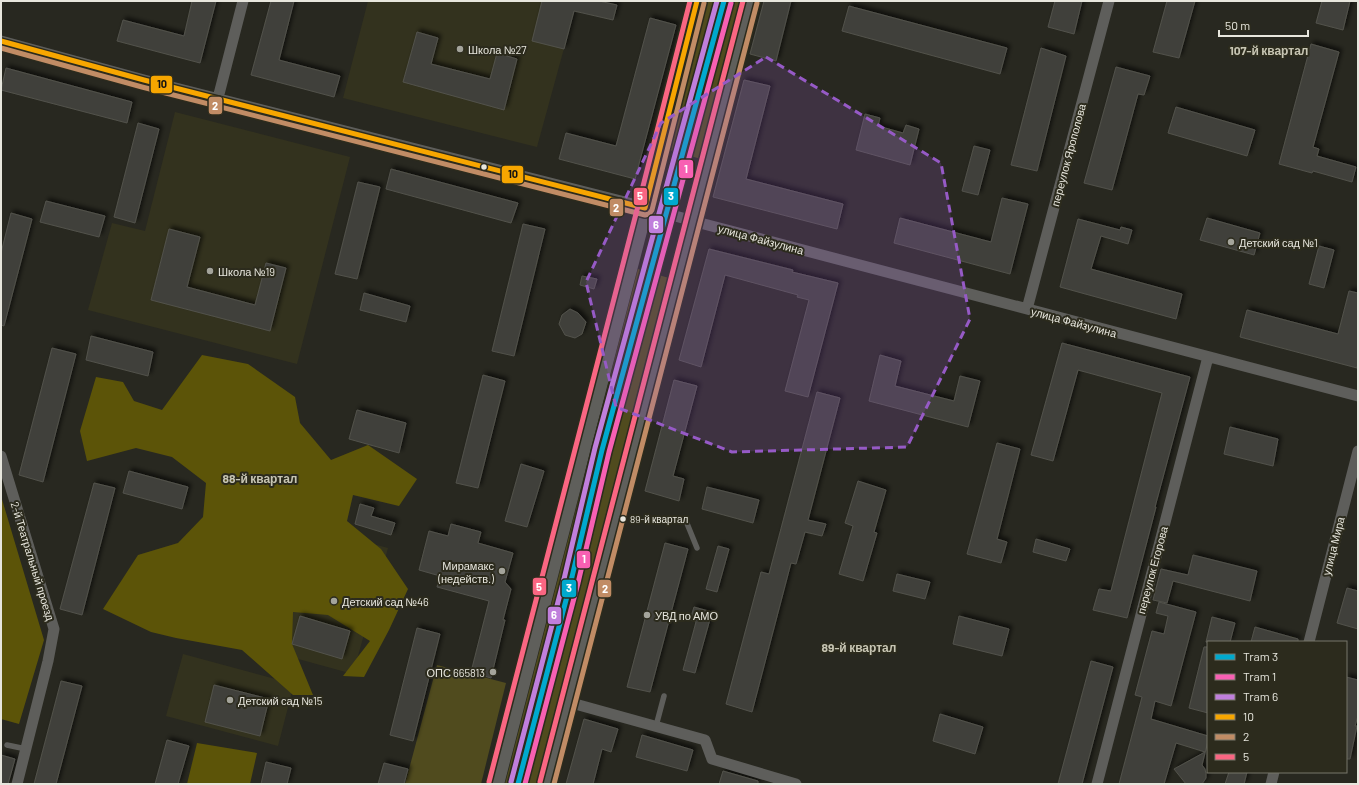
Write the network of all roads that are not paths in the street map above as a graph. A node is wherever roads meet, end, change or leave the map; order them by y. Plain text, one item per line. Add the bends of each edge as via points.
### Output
1 (243, 1) edge
2 (697, 1) edge
3 (750, 1) edge
4 (1109, 1) edge
5 (1, 41) edge
6 (218, 98) junction
7 (645, 208) junction
8 (693, 221) junction
9 (1028, 309) junction
10 (1208, 357) junction
11 (1358, 396) edge
12 (1358, 451) edge
13 (1, 456) edge
14 (686, 521) dead end
15 (697, 548) dead end
16 (1309, 641) edge
17 (664, 696) dead end
18 (568, 702) junction
19 (656, 726) junction
20 (7, 745) dead end
21 (26, 749) junction
22 (1274, 773) edge
23 (17, 784) edge
24 (496, 784) edge
25 (547, 784) edge
26 (796, 784) edge
27 (1097, 784) edge
28 (1271, 784) edge

1 - 6 street
2 - 7 main road
3 - 8 main road
4 - 9 street, переулок Ярополова
5 - 6 street, улица Файзулина
6 - 7 street, улица Файзулина
7 - 8 street, улица Файзулина
7 - 24 main road
8 - 9 street, улица Файзулина
8 - 18 main road
9 - 10 street, улица Файзулина
10 - 11 street, улица Файзулина
10 - 27 street, переулок Егорова
12 - 16 street, улица Мира
13 - 21 street, 2-й Театральный проезд via 54,629
14 - 15 lane
17 - 19 lane
18 - 19 street
18 - 25 main road
19 - 26 street via 706,740 712,759
20 - 21 lane
21 - 23 street, 2-й Театральный проезд
22 - 28 street

